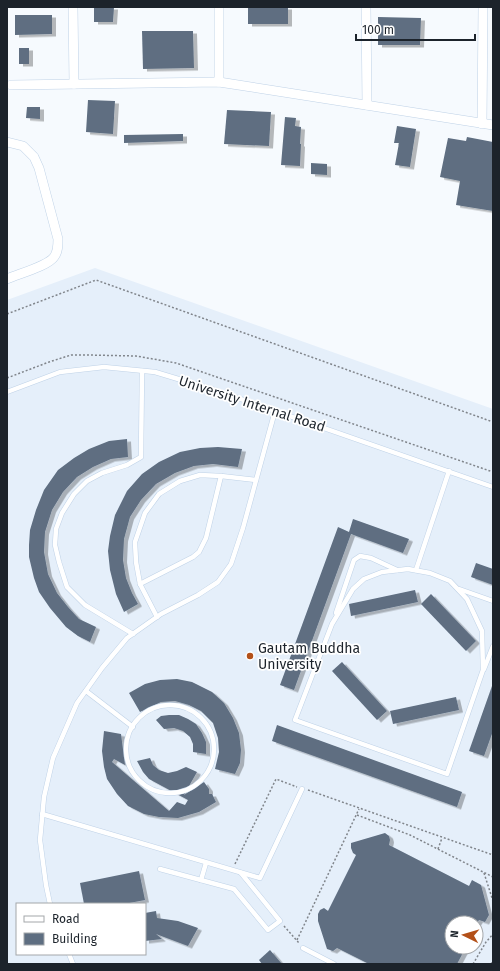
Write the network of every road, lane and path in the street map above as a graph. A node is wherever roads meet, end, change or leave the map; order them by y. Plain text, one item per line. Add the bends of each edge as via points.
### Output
1 (73, 7) edge
2 (219, 7) edge
3 (366, 7) edge
4 (483, 7) edge
5 (219, 82) junction
6 (74, 84) junction
7 (11, 85) dead end
8 (367, 106) junction
9 (482, 124) junction
10 (493, 125) edge
11 (7, 142) edge
12 (7, 279) edge
13 (7, 314) edge
14 (142, 371) junction
15 (7, 392) edge
16 (276, 411) junction
17 (493, 422) edge
18 (449, 472) junction
19 (221, 476) junction
20 (256, 480) junction
21 (493, 487) edge
22 (398, 570) junction
23 (416, 570) junction
24 (140, 584) junction
25 (458, 589) junction
26 (493, 601) edge
27 (157, 617) junction
28 (332, 624) junction
29 (133, 634) junction
30 (493, 646) edge
31 (483, 670) junction
32 (86, 691) junction
33 (132, 727) junction
34 (302, 788) junction
35 (359, 809) junction
36 (42, 814) junction
37 (357, 815) junction
38 (442, 838) junction
39 (438, 850) junction
40 (493, 855) edge
41 (206, 862) junction
42 (160, 869) dead end
43 (232, 870) junction
44 (241, 873) junction
45 (484, 873) junction
46 (493, 877) edge
47 (201, 880) junction
48 (493, 900) edge
49 (50, 903) edge
50 (280, 921) junction
51 (493, 934) edge
52 (297, 940) junction
53 (304, 948) joint
54 (493, 961) edge
55 (334, 964) edge
56 (473, 964) edge
57 (491, 964) edge

1 - 6 street
2 - 5 street
3 - 8 street
4 - 9 street
5 - 6 street
5 - 8 street
6 - 7 street
8 - 9 street
9 - 10 street
11 - 12 street via 23,146 34,157 58,239 54,257 44,264
13 - 17 path via 96,280
14 - 15 lane, University Internal Road via 104,367 60,372
14 - 16 lane, University Internal Road via 156,372
14 - 29 lane via 141,457 87,481 74,494 56,529 55,545 67,587 85,605
16 - 18 lane, University Internal Road
16 - 20 lane
18 - 21 lane, University Internal Road
18 - 23 lane
19 - 20 lane
19 - 24 lane via 206,538 199,552
19 - 24 lane via 200,475 180,481 159,494 145,512 135,542
20 - 27 lane via 231,564 218,582
22 - 23 lane
22 - 28 lane via 382,572 364,579 353,589
22 - 28 lane via 371,558 360,556 354,560
23 - 25 lane via 450,581
24 - 27 lane
25 - 26 lane
25 - 31 lane via 467,599 482,631
27 - 29 lane
28 - 31 lane via 295,720 447,774
29 - 32 lane via 102,668
30 - 31 lane
32 - 33 lane
32 - 36 lane via 53,758
33 - 33 lane via 137,719 150,709 168,704 186,708 199,716 209,729 214,746 212,761 203,778 190,788 172,793 155,791 140,782 131,770 126,751 128,733
34 - 35 path
34 - 43 path via 276,779
34 - 44 lane via 260,878
35 - 37 path
35 - 38 path
36 - 41 lane
36 - 49 lane via 40,840
37 - 39 path via 410,835
37 - 52 path
38 - 39 path
38 - 40 path
39 - 45 path
41 - 43 lane
41 - 47 lane
42 - 47 lane
43 - 44 lane
44 - 50 lane
45 - 46 path
45 - 48 path
47 - 50 lane via 234,889 268,930
50 - 52 path
51 - 56 path
52 - 53 path
53 - 55 lane
54 - 57 path

